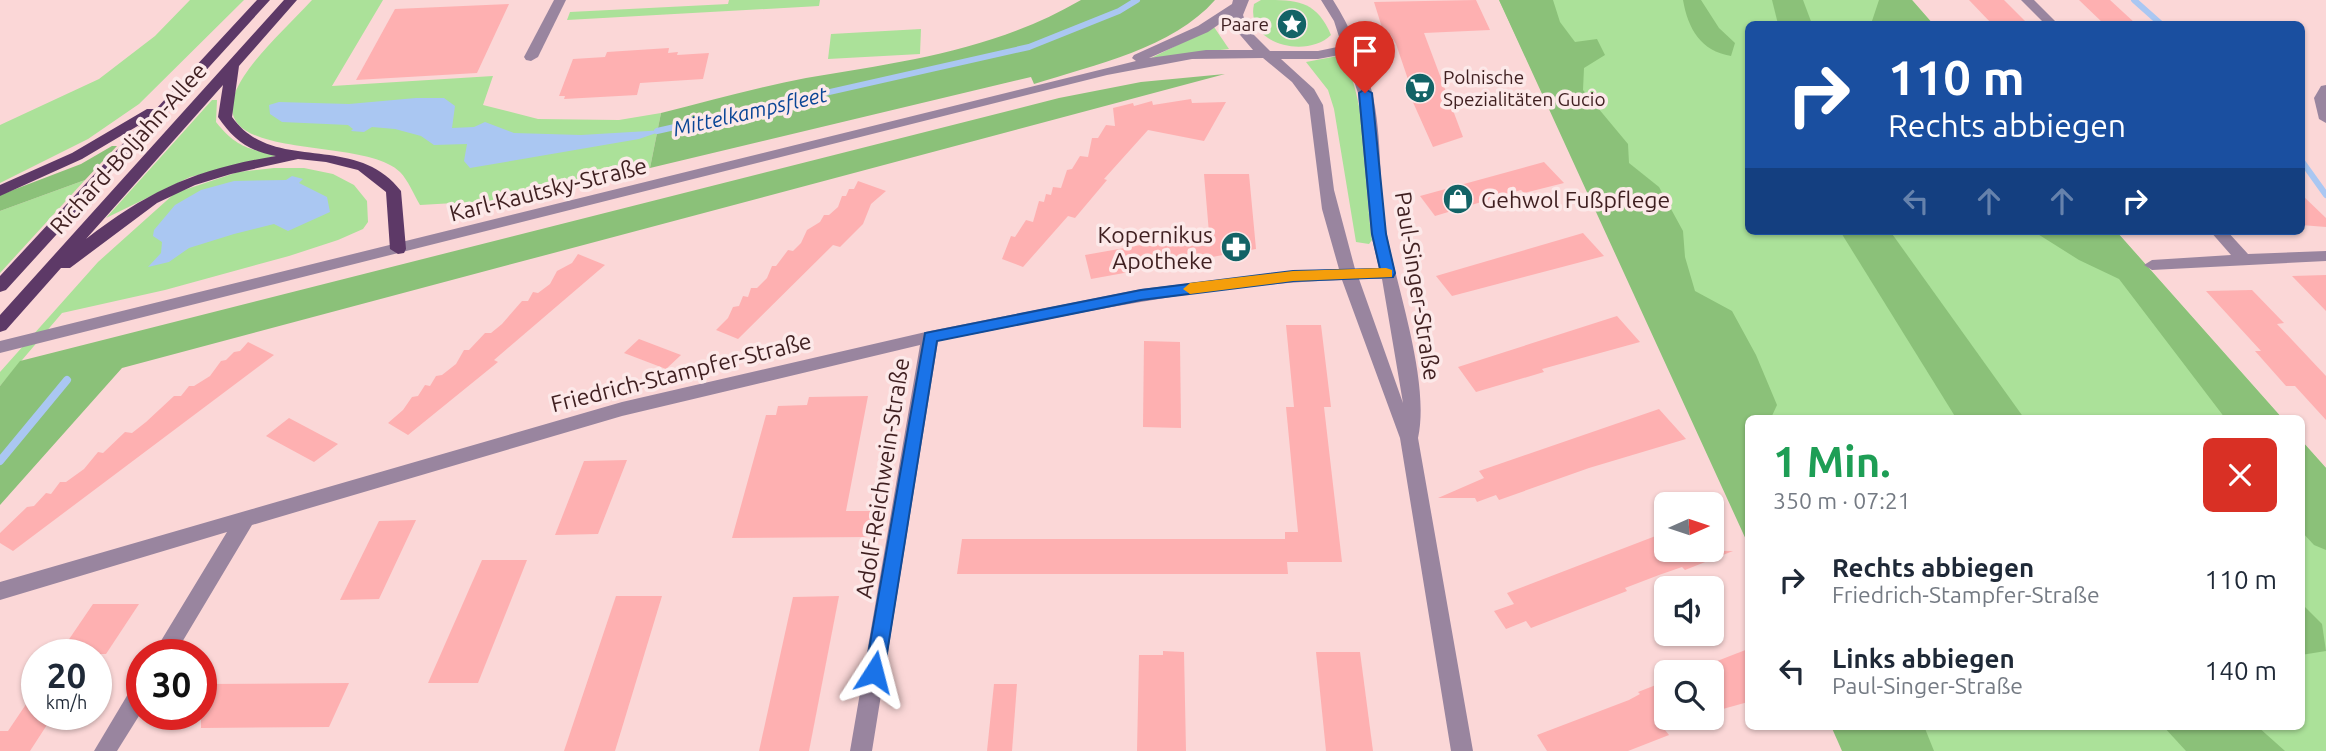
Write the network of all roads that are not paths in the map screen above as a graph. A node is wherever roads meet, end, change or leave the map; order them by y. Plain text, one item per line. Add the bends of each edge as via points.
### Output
1 (264, 0) edge
2 (291, 0) edge
3 (560, 0) edge
4 (1327, 0) edge
5 (2027, 0) edge
6 (1241, 2) edge
7 (2049, 21) edge
8 (1350, 48) junction
9 (1265, 52) junction
10 (531, 57) dead end
11 (233, 64) junction
12 (1107, 71) junction
13 (2326, 89) edge
14 (170, 101) junction
15 (2326, 119) edge
16 (299, 157) junction
17 (0, 191) edge
18 (2222, 235) edge
19 (398, 249) junction
20 (2326, 256) edge
21 (2245, 260) junction
22 (2152, 265) dead end
23 (1388, 273) junction
24 (1347, 276) junction
25 (38, 282) junction
26 (0, 286) edge
27 (0, 326) edge
28 (930, 337) junction
29 (0, 347) edge
30 (1409, 438) junction
31 (247, 517) junction
32 (0, 591) edge
33 (173, 639) edge
34 (126, 717) edge
35 (105, 751) edge
36 (861, 751) edge
37 (1462, 751) edge

1 - 14 main road, Richard-Boljahn-Allee
2 - 11 main road, Richard-Boljahn-Allee
3 - 10 street
4 - 8 street, Paul-Singer-Straße
5 - 7 street
6 - 9 street, Paul-Singer-Straße via 1242,33
6 - 12 street, Karl-Kautsky-Straße via 1203,29
8 - 9 street, Karl-Kautsky-Straße via 1314,58
8 - 23 street, Paul-Singer-Straße via 1365,93 1379,234
9 - 12 street, Karl-Kautsky-Straße via 1192,55
9 - 24 street, Paul-Singer-Straße via 1301,83 1316,103 1326,190
11 - 16 main road via 225,102 229,127 240,139
11 - 25 main road, Richard-Boljahn-Allee
12 - 19 street, Karl-Kautsky-Straße
13 - 15 street via 2321,98
14 - 17 main road via 77,156
14 - 26 main road, Richard-Boljahn-Allee
16 - 19 main road via 363,167 393,191
16 - 25 main road via 189,181 133,211
18 - 21 street
19 - 29 street, Karl-Kautsky-Straße
20 - 21 street
21 - 22 street
23 - 24 street, Friedrich-Stampfer-Straße
23 - 30 street, Paul-Singer-Straße via 1414,416
24 - 28 street, Friedrich-Stampfer-Straße via 1293,276 1141,295
24 - 30 street, Paul-Singer-Straße
25 - 27 main road, Richard-Boljahn-Allee
28 - 31 street, Friedrich-Stampfer-Straße via 622,409
28 - 36 street, Adolf-Reichwein-Straße
30 - 37 street, Paul-Singer-Straße
31 - 32 street, Friedrich-Stampfer-Straße
31 - 33 street
34 - 35 street

